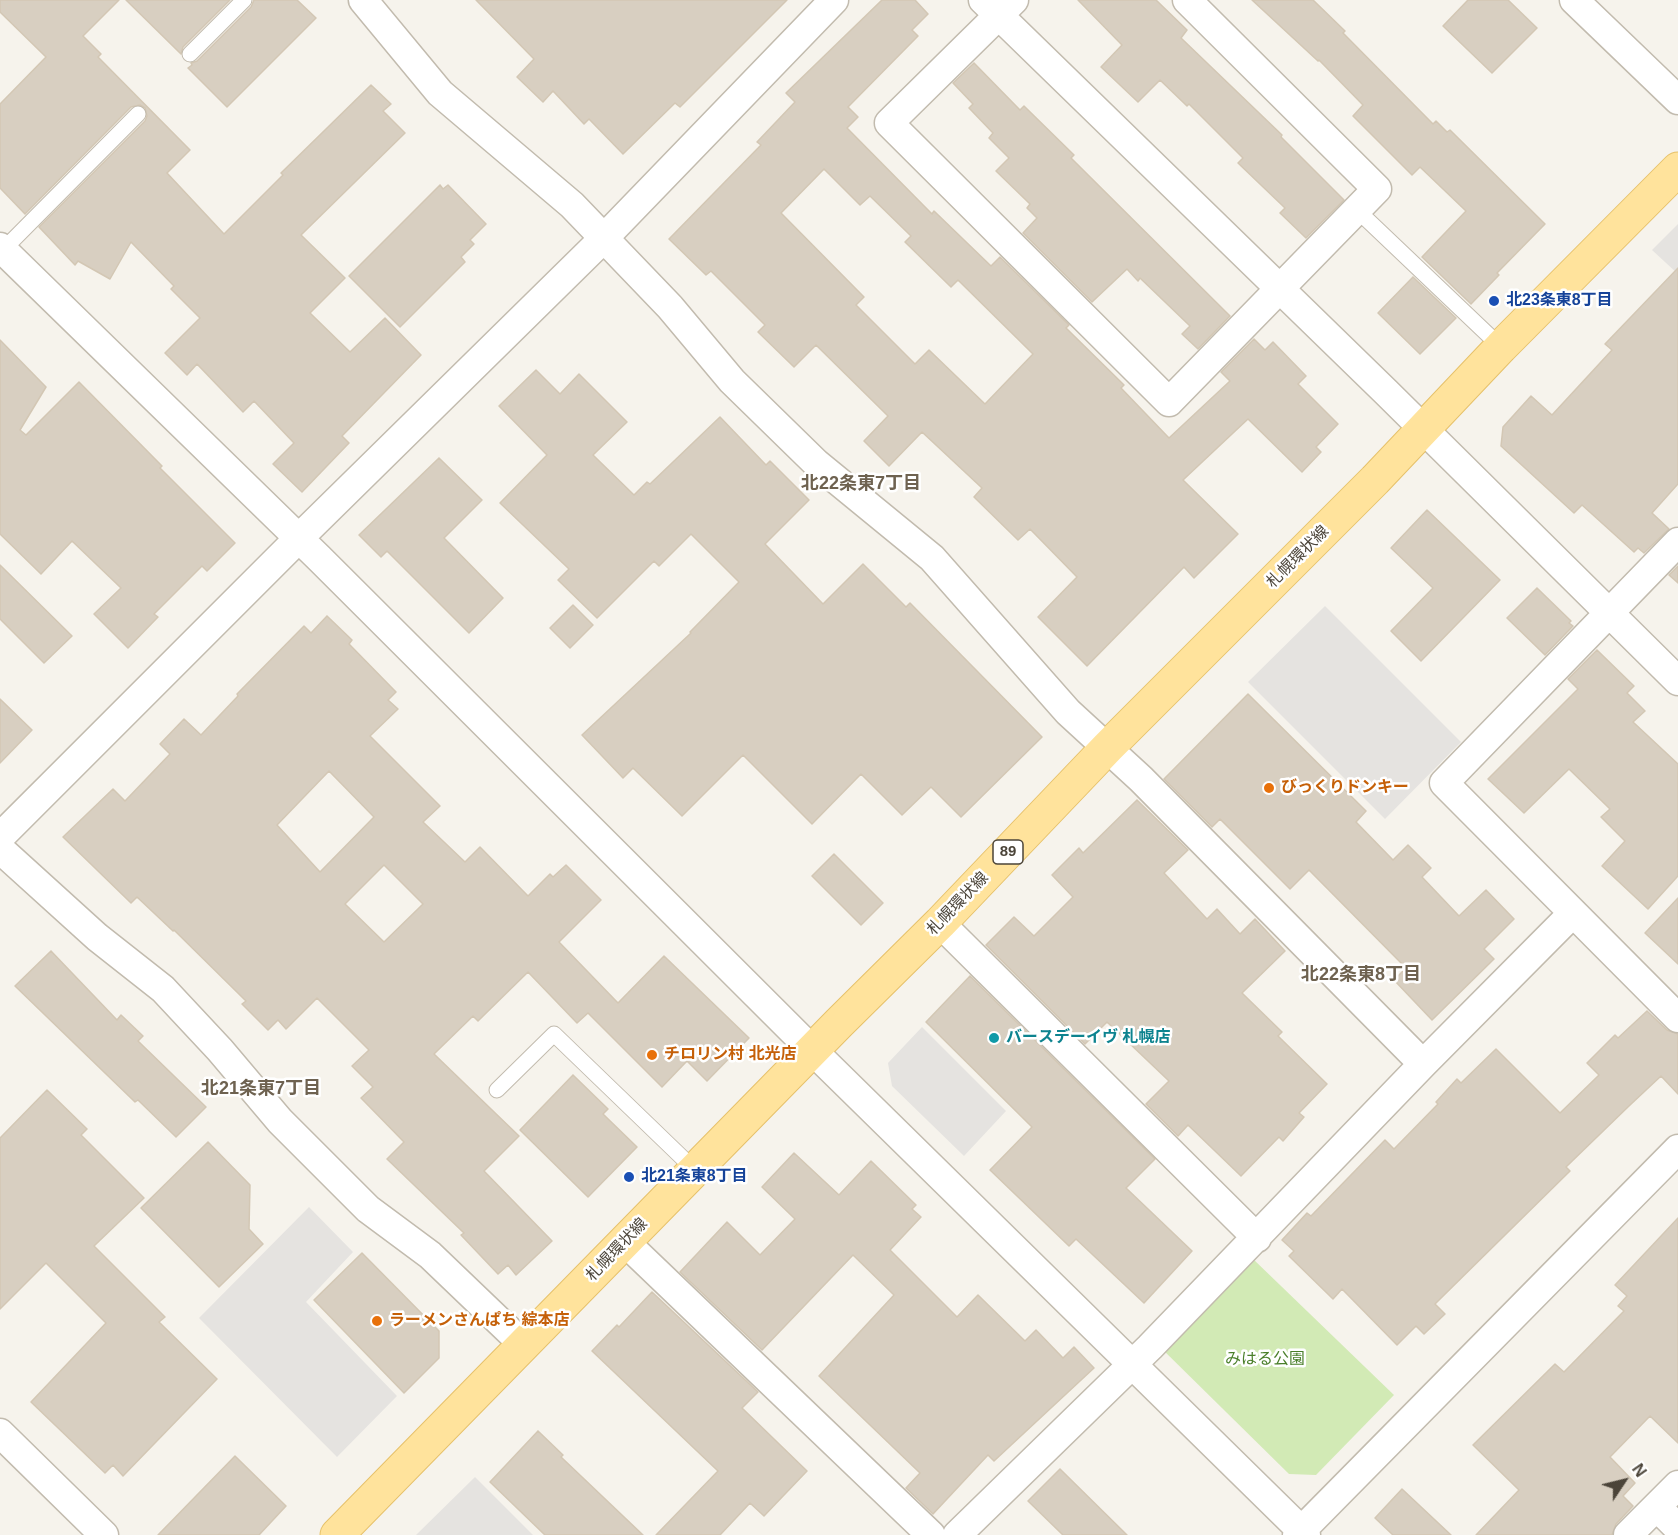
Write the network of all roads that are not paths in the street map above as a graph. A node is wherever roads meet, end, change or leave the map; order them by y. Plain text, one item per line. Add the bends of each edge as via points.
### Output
1 (244, 0) edge
2 (363, 0) edge
3 (834, 0) edge
4 (1187, 0) edge
5 (1574, 0) edge
6 (998, 5) edge
7 (190, 54) dead end
8 (1678, 100) edge
9 (138, 114) dead end
10 (1678, 170) edge
11 (1357, 210) junction
12 (604, 238) junction
13 (1, 248) edge
14 (1280, 288) junction
15 (1501, 347) junction
16 (1423, 429) junction
17 (299, 538) junction
18 (1678, 542) edge
19 (1608, 612) junction
20 (1678, 681) edge
21 (1108, 747) junction
22 (0, 837) edge
23 (0, 849) edge
24 (1572, 914) junction
25 (940, 923) junction
26 (1678, 1018) edge
27 (812, 1050) junction
28 (1424, 1064) junction
29 (498, 1090) dead end
30 (1678, 1149) edge
31 (695, 1170) junction
32 (1257, 1238) junction
33 (625, 1242) junction
34 (524, 1345) junction
35 (1132, 1364) junction
36 (0, 1433) edge
37 (1678, 1485) edge
38 (1657, 1507) junction
39 (1678, 1528) edge
40 (1302, 1533) edge
41 (104, 1535) edge
42 (337, 1535) edge
43 (931, 1535) edge
44 (957, 1535) edge
45 (1628, 1535) edge

1 - 7 lane
2 - 12 street via 440,93 572,205
3 - 12 street
4 - 11 street via 1377,189
5 - 8 street
6 - 14 street
6 - 14 street via 889,123 1169,402
9 - 13 lane
10 - 15 main road, 札幌環状線 / 89
11 - 14 street
11 - 15 lane
12 - 17 street
12 - 21 street via 670,307 732,381 816,463 932,558 1068,712
13 - 17 street
14 - 16 street
15 - 16 main road, 札幌環状線 / 89
16 - 19 street
16 - 21 main road, 札幌環状線 / 89
17 - 22 street
17 - 27 street
18 - 19 street
19 - 20 street
19 - 24 street via 1444,783
21 - 25 main road, 札幌環状線 / 89
21 - 28 street
23 - 34 street via 97,937 163,989 280,1122 360,1201 430,1255
24 - 26 street
24 - 28 street
25 - 27 main road, 札幌環状線 / 89
25 - 32 street
27 - 31 main road, 札幌環状線 / 89
27 - 35 street
28 - 32 street
29 - 31 lane via 554,1034
30 - 40 street
31 - 33 main road, 札幌環状線 / 89
32 - 35 street
33 - 34 main road, 札幌環状線 / 89
33 - 43 street
34 - 42 main road, 札幌環状線 / 89
35 - 40 street
35 - 44 street
36 - 41 street
37 - 38 street
38 - 39 street
38 - 45 street

